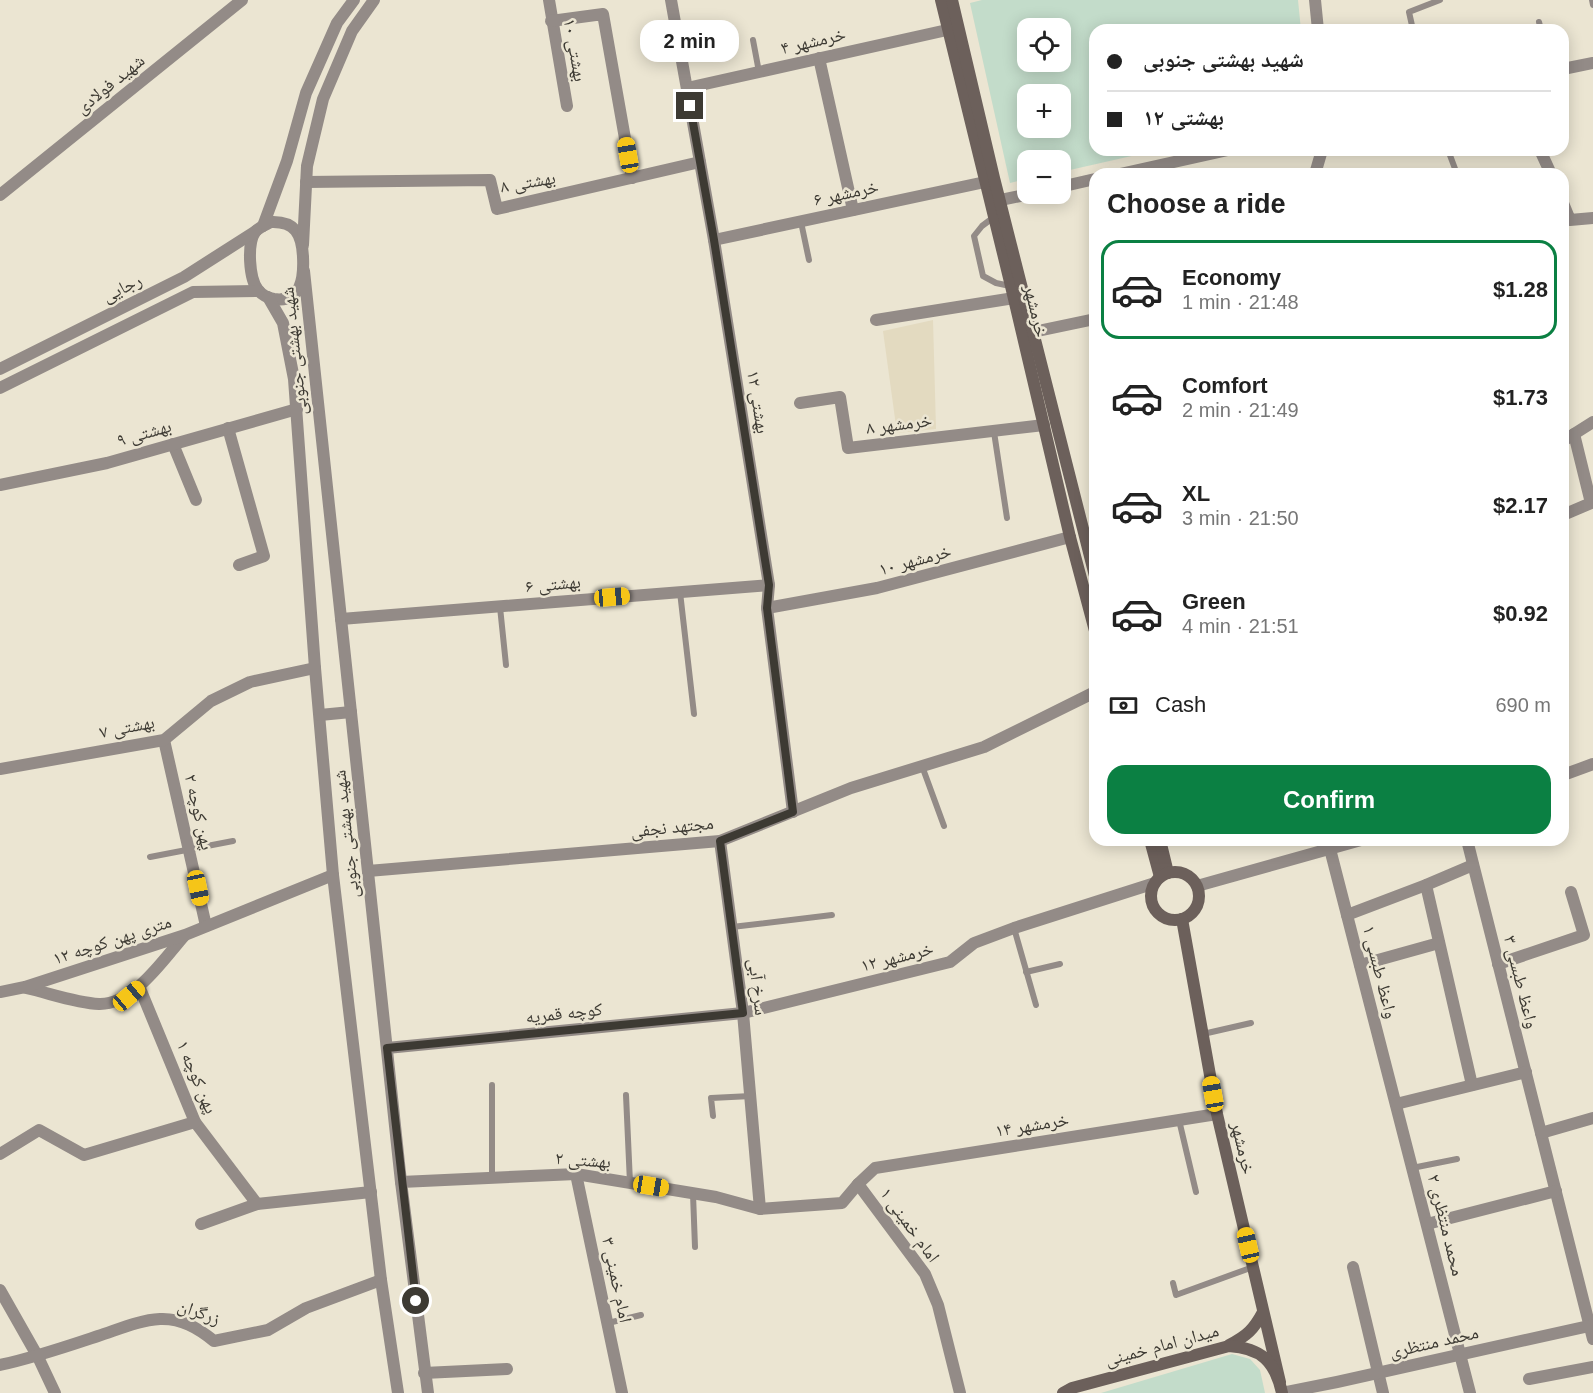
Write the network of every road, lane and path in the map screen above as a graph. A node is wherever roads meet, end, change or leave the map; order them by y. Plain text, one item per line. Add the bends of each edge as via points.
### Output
1 (242, 0) edge
2 (354, 0) edge
3 (374, 0) edge
4 (549, 0) edge
5 (672, 0) edge
6 (941, 0) edge
7 (952, 0) edge
8 (1315, 0) edge
9 (1440, 0) edge
10 (1592, 0) edge
11 (1593, 5) edge
12 (551, 21) junction
13 (1317, 24) edge
14 (1412, 24) edge
15 (947, 30) junction
16 (753, 40) dead end
17 (819, 58) junction
18 (1593, 63) edge
19 (1569, 68) edge
20 (759, 72) junction
21 (687, 88) junction
22 (567, 106) dead end
23 (1201, 156) edge
24 (700, 162) junction
25 (1147, 168) edge
26 (632, 178) junction
27 (1089, 180) edge
28 (306, 182) junction
29 (985, 182) junction
30 (1071, 184) edge
31 (0, 195) edge
32 (1017, 197) edge
33 (995, 201) junction
34 (853, 210) junction
35 (999, 216) junction
36 (1569, 218) edge
37 (1593, 218) edge
38 (801, 221) junction
39 (259, 228) junction
40 (714, 240) junction
41 (303, 245) junction
42 (809, 260) dead end
43 (304, 271) junction
44 (1015, 289) junction
45 (264, 294) junction
46 (876, 320) dead end
47 (1089, 320) edge
48 (1033, 332) junction
49 (0, 369) edge
50 (0, 388) edge
51 (800, 403) dead end
52 (297, 409) junction
53 (1593, 422) edge
54 (1044, 425) junction
55 (228, 428) junction
56 (994, 432) junction
57 (1569, 436) edge
58 (1569, 440) edge
59 (174, 444) junction
60 (0, 485) edge
61 (196, 500) dead end
62 (1569, 513) edge
63 (1007, 518) dead end
64 (1070, 537) junction
65 (1089, 552) edge
66 (239, 565) dead end
67 (769, 585) junction
68 (680, 592) junction
69 (500, 607) junction
70 (767, 608) junction
71 (1089, 608) edge
72 (341, 619) junction
73 (506, 664) dead end
74 (315, 668) junction
75 (1089, 695) edge
76 (351, 712) junction
77 (694, 714) dead end
78 (320, 715) junction
79 (164, 740) junction
80 (1593, 764) edge
81 (922, 766) junction
82 (0, 769) edge
83 (1569, 773) edge
84 (793, 812) junction
85 (944, 826) dead end
86 (233, 841) dead end
87 (720, 841) junction
88 (1152, 846) edge
89 (1160, 846) edge
90 (1340, 846) edge
91 (1468, 846) edge
92 (1330, 849) junction
93 (189, 850) junction
94 (150, 857) dead end
95 (1473, 865) junction
96 (368, 871) junction
97 (333, 874) junction
98 (1161, 878) junction
99 (1426, 885) junction
100 (1197, 886) junction
101 (1571, 892) dead end
102 (832, 915) dead end
103 (1347, 915) junction
104 (1182, 919) junction
105 (206, 927) junction
106 (732, 927) junction
107 (1014, 928) junction
108 (185, 935) junction
109 (1439, 943) junction
110 (1060, 964) dead end
111 (1498, 964) junction
112 (1360, 965) junction
113 (1026, 972) junction
114 (139, 986) junction
115 (25, 987) junction
116 (0, 992) edge
117 (1036, 1005) dead end
118 (743, 1013) junction
119 (1251, 1023) dead end
120 (1203, 1034) junction
121 (387, 1048) junction
122 (1526, 1072) junction
123 (492, 1085) dead end
124 (1472, 1085) junction
125 (626, 1095) dead end
126 (750, 1096) junction
127 (1396, 1104) junction
128 (1217, 1114) junction
129 (713, 1116) dead end
130 (1593, 1118) edge
131 (1179, 1120) junction
132 (195, 1122) junction
133 (1541, 1133) junction
134 (0, 1154) edge
135 (1457, 1159) dead end
136 (1412, 1168) junction
137 (576, 1174) junction
138 (492, 1178) junction
139 (401, 1182) junction
140 (630, 1183) junction
141 (858, 1184) junction
142 (1556, 1191) junction
143 (371, 1192) junction
144 (1196, 1192) dead end
145 (693, 1193) junction
146 (257, 1204) junction
147 (760, 1209) junction
148 (201, 1224) dead end
149 (1427, 1224) junction
150 (695, 1247) dead end
151 (1253, 1267) junction
152 (1353, 1267) dead end
153 (381, 1280) junction
154 (1173, 1283) dead end
155 (0, 1290) edge
156 (1263, 1312) junction
157 (641, 1315) dead end
158 (608, 1323) junction
159 (1592, 1325) edge
160 (1593, 1340) edge
161 (1228, 1346) junction
162 (1461, 1355) junction
163 (38, 1357) junction
164 (0, 1365) edge
165 (1593, 1367) edge
166 (507, 1369) dead end
167 (424, 1373) junction
168 (1377, 1373) junction
169 (1529, 1378) dead end
170 (1338, 1388) edge
171 (1282, 1389) edge
172 (55, 1393) edge
173 (398, 1393) edge
174 (428, 1393) edge
175 (622, 1393) edge
176 (960, 1393) edge
177 (1063, 1393) edge
178 (1383, 1393) edge
179 (1470, 1393) edge

1 - 31 street, شهید فولادی
2 - 39 street via 337,22 306,93 287,161
3 - 28 street via 352,31 323,99
4 - 12 street, بهشتی ۱۰
5 - 21 street, بهشتی ۱۲
6 - 15 main road, خرمشهر
7 - 33 main road, خرمشهر
8 - 13 street
9 - 14 lane via 1409,12
10 - 11 lane
12 - 22 street, بهشتی ۱۰
12 - 26 street via 603,14
15 - 17 street, خرمشهر ۴
15 - 29 main road, خرمشهر
16 - 20 lane
17 - 20 street, خرمشهر ۴
17 - 34 street
18 - 19 street
20 - 21 street, خرمشهر ۴
21 - 24 street, بهشتی ۱۲
23 - 25 street
24 - 26 street, بهشتی ۸
24 - 40 street, بهشتی ۱۲
26 - 28 street, بهشتی ۸ via 498,209 490,180
27 - 30 street
28 - 41 street
29 - 33 main road, خرمشهر
29 - 34 street, خرمشهر ۶
32 - 33 street
33 - 35 main road, خرمشهر
34 - 38 street, خرمشهر ۶
35 - 44 main road, خرمشهر
35 - 44 lane via 974,236 983,276
36 - 37 street
38 - 40 street, خرمشهر ۶
38 - 42 lane
39 - 41 street via 271,222 288,224
39 - 45 street via 250,248 251,273
39 - 49 street, رجایی via 184,277
40 - 67 street, بهشتی ۱۲
41 - 43 street
43 - 45 street via 294,293 279,299
43 - 72 street, شهید بهشتی جنوبی
44 - 46 street
44 - 48 main road, خرمشهر
44 - 54 main road, خرمشهر
45 - 50 street, رجایی via 193,292
45 - 52 street, شهید بهشتی جنوبی via 283,323
47 - 48 street
48 - 65 main road, خرمشهر
51 - 56 street, خرمشهر ۸ via 840,398 848,448
52 - 55 street, بهشتی ۹
52 - 74 street, شهید بهشتی جنوبی
53 - 57 street
54 - 56 street, خرمشهر ۸
54 - 64 main road, خرمشهر
55 - 59 street, بهشتی ۹
55 - 66 street via 264,556
56 - 63 lane
58 - 62 street via 1591,504
59 - 60 street, بهشتی ۹ via 107,463
59 - 61 street
64 - 70 street, خرمشهر ۱۰ via 877,588
64 - 71 main road, خرمشهر
67 - 68 street, بهشتی ۶
67 - 70 street, بهشتی ۱۲
68 - 69 street, بهشتی ۶
68 - 77 lane
69 - 72 street, بهشتی ۶
69 - 73 lane
70 - 84 street, بهشتی ۱۲
72 - 76 street, شهید بهشتی جنوبی
74 - 78 street, شهید بهشتی جنوبی
74 - 79 street, بهشتی ۷ via 250,682 211,701
75 - 81 street, مجتهد نجفی via 984,747
76 - 78 street
76 - 96 street, شهید بهشتی جنوبی
78 - 97 street, شهید بهشتی جنوبی
79 - 82 street, بهشتی ۷
79 - 93 street, پهن کوچه ۲
80 - 83 street
81 - 84 street, مجتهد نجفی via 851,788
81 - 85 lane
84 - 87 street, مجتهد نجفی
86 - 93 lane
87 - 96 street, مجتهد نجفی
87 - 106 street, سرخ آبی
88 - 98 main road
89 - 98 main road
90 - 92 street
91 - 95 street, واعظ طبسی ۳
92 - 100 street
92 - 103 street, واعظ طبسی ۱
93 - 94 lane
93 - 105 street, پهن کوچه ۲
95 - 99 street
95 - 111 street, واعظ طبسی ۳
96 - 121 street, شهید بهشتی جنوبی
97 - 105 street, ۱۲ متری پهن کوچه
97 - 143 street, شهید بهشتی جنوبی
98 - 100 main road via 1181,873
98 - 104 main road via 1152,891 1154,907 1166,918
98 - 107 street, خرمشهر ۱۲
99 - 103 street
99 - 109 street
100 - 104 main road via 1196,909
101 - 111 street via 1584,935
102 - 106 lane
103 - 112 street, واعظ طبسی ۱
104 - 120 main road, خرمشهر
105 - 108 street, ۱۲ متری پهن کوچه
106 - 118 street, سرخ آبی
107 - 113 lane
107 - 118 street, خرمشهر ۱۲ via 974,943 950,962
108 - 114 street
108 - 115 street, ۱۲ متری پهن کوچه
109 - 112 street
109 - 124 street
110 - 113 lane
111 - 122 street, واعظ طبسی ۳
112 - 127 street, واعظ طبسی ۱
113 - 117 lane
114 - 115 street via 129,996 101,1004
114 - 132 street, پهن کوچه ۱
115 - 116 street, ۱۲ متری پهن کوچه
118 - 121 street, کوچه قمریه
118 - 126 street, سرخ آبی
119 - 120 lane
120 - 128 main road, خرمشهر
121 - 139 street, شهید بهشتی جنوبی
122 - 124 street
122 - 133 street, واعظ طبسی ۳
123 - 138 lane
124 - 127 street
125 - 140 lane
126 - 129 lane via 711,1098
126 - 147 street, سرخ آبی
127 - 136 street, محمد منتظری ۲
128 - 131 street, خرمشهر ۱۴
128 - 151 main road, خرمشهر
130 - 133 street
131 - 141 street, خرمشهر ۱۴ via 874,1168
131 - 144 lane
132 - 134 street via 84,1155 39,1130
132 - 146 street, پهن کوچه ۱
133 - 142 street, واعظ طبسی ۳
135 - 136 lane
136 - 149 street, محمد منتظری ۲
137 - 138 street, بهشتی ۲
137 - 140 street, بهشتی ۲
137 - 158 street, امام خمینی ۳
138 - 139 street, بهشتی ۲
139 - 167 street, شهید بهشتی جنوبی
140 - 145 street, بهشتی ۲
141 - 147 street, بهشتی ۲ via 842,1203
141 - 176 street, امام خمینی ۱ via 925,1275 938,1305
142 - 149 street
142 - 159 street, واعظ طبسی ۳
143 - 146 street
143 - 153 street, شهید بهشتی جنوبی
145 - 147 street, بهشتی ۲
145 - 150 lane
146 - 148 street
149 - 162 street, محمد منتظری ۲
151 - 154 lane via 1176,1295
151 - 156 main road, خرمشهر
152 - 168 street
153 - 163 street, زرگران via 306,1308 268,1330 214,1341 180,1321 160,1319
153 - 173 street, شهید بهشتی جنوبی
155 - 163 street
156 - 161 main road via 1243,1338
156 - 171 main road, خرمشهر
157 - 158 lane
158 - 175 street, امام خمینی ۳
159 - 160 street, واعظ طبسی ۳
159 - 162 street, محمد منتظری
161 - 171 main road, میدان امام خمینی via 1246,1347 1261,1354
161 - 177 main road, میدان امام خمینی
162 - 168 street, محمد منتظری
162 - 179 street, محمد منتظری ۲
163 - 164 street, زرگران
163 - 172 street
165 - 169 street
166 - 167 street
167 - 174 street, شهید بهشتی جنوبی
168 - 170 street, محمد منتظری
168 - 178 street
170 - 171 street, محمد منتظری

